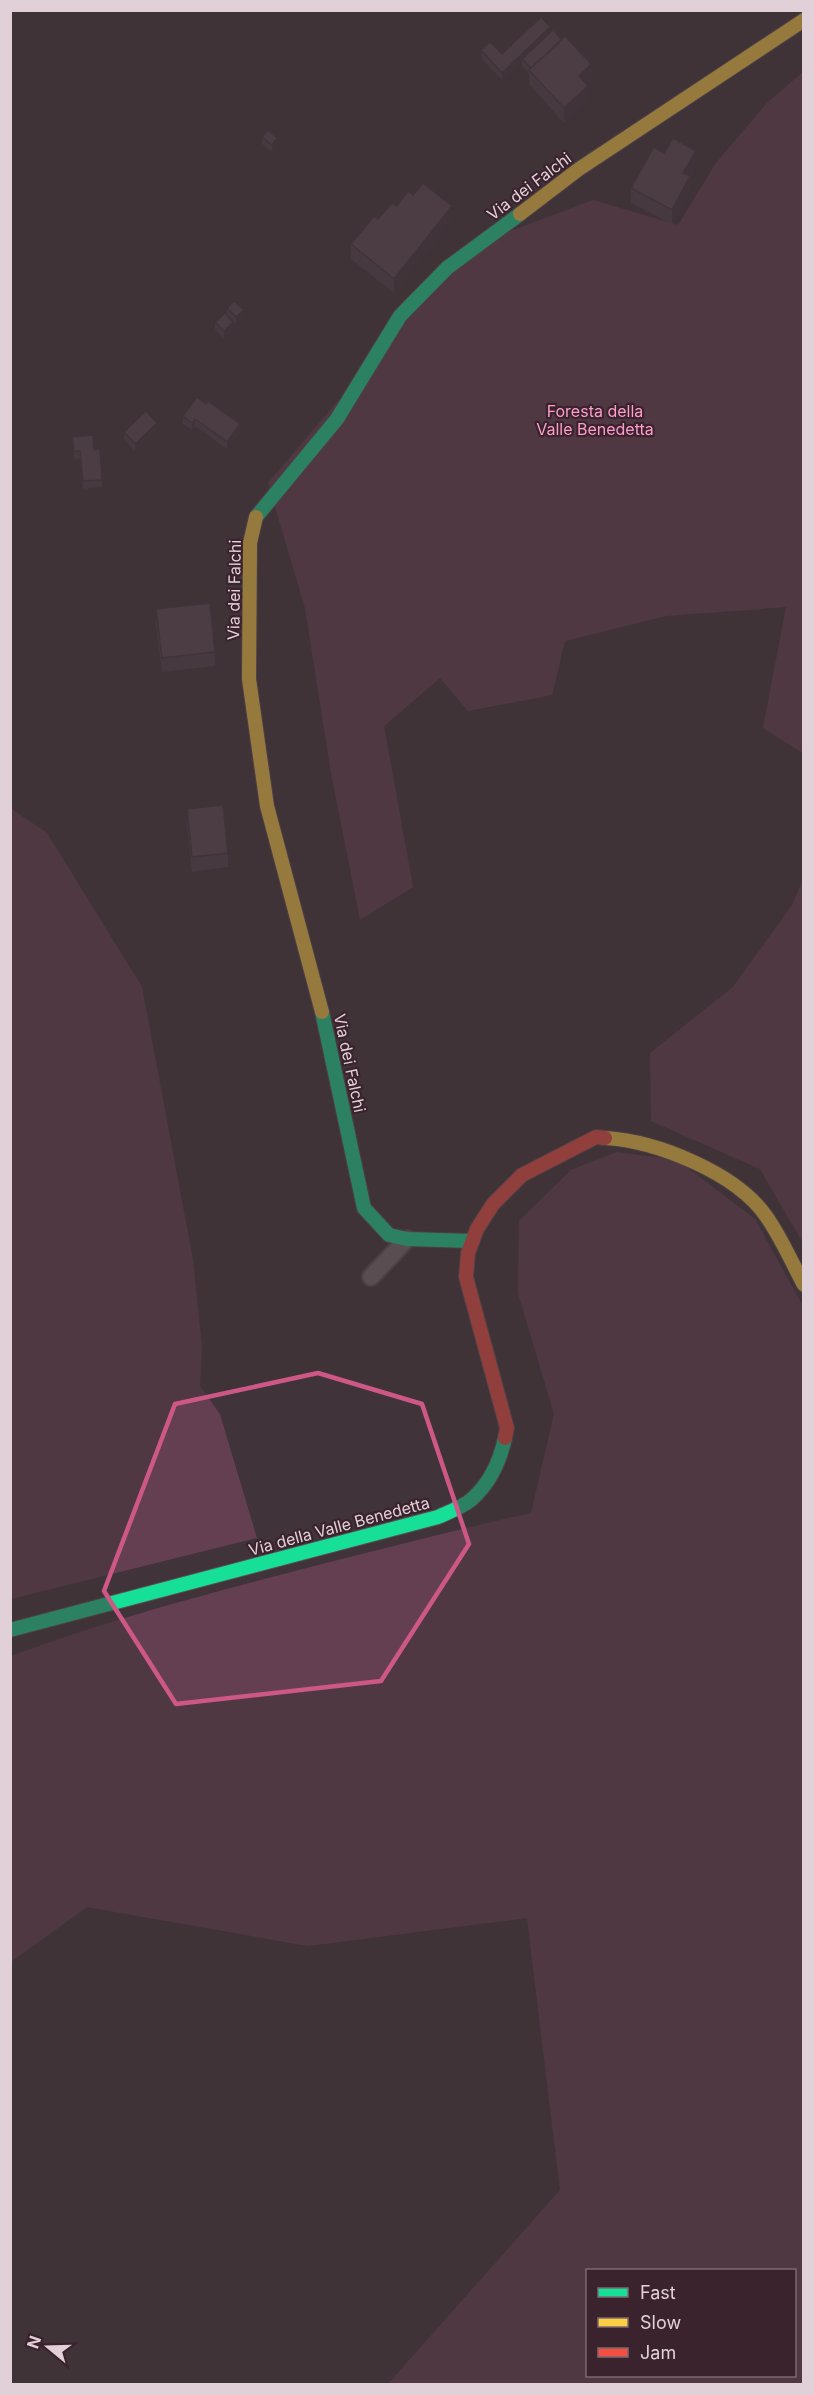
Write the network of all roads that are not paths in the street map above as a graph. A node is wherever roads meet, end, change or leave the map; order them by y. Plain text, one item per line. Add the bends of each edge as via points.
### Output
1 (804, 21) edge
2 (408, 1239) junction
3 (471, 1241) junction
4 (371, 1277) dead end
5 (804, 1285) edge
6 (10, 1630) edge

1 - 2 street, Via dei Falchi via 579,169 447,268 400,316 337,419 255,518 250,543 249,679 267,806 316,982 364,1208 389,1235
2 - 3 street, Via dei Falchi
2 - 4 lane
3 - 5 street, Via della Valle Benedetta via 493,1204 522,1175 596,1137 628,1139 699,1164 740,1188 766,1216
3 - 6 street, Via della Valle Benedetta via 466,1277 507,1428 491,1477 471,1500 438,1518

